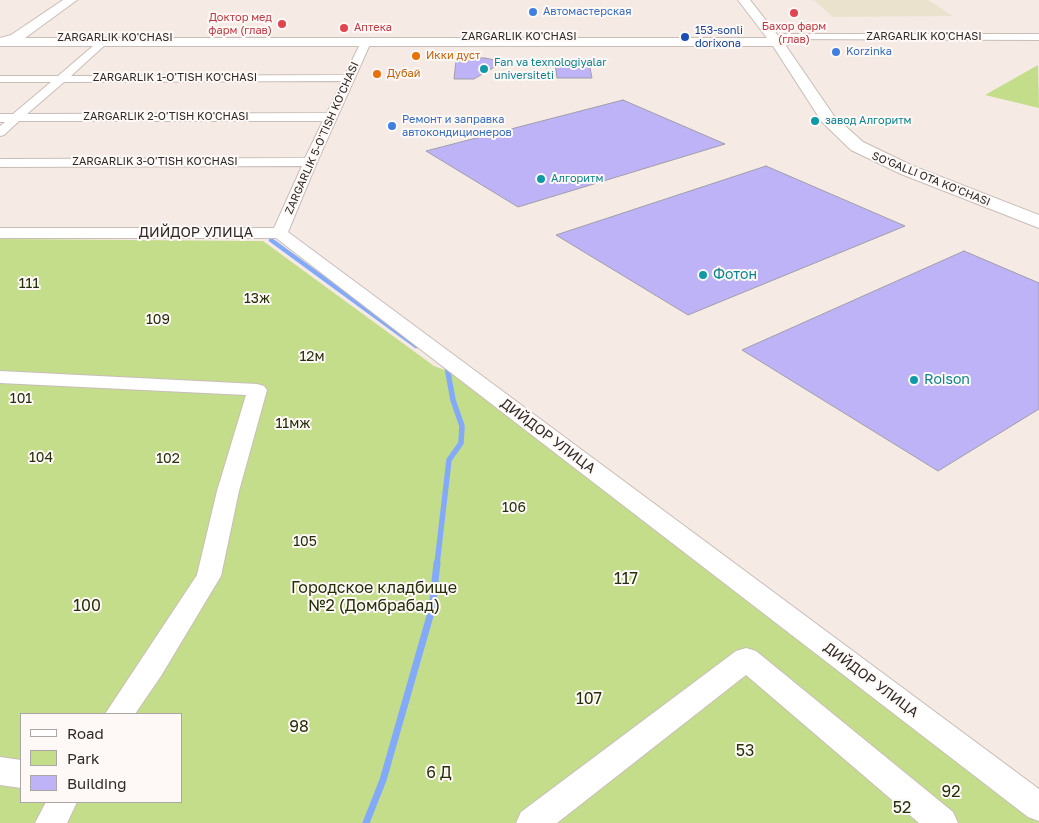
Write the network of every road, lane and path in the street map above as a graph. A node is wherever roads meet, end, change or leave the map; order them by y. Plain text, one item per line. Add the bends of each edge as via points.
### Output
1 (65, 0) edge
2 (71, 0) edge
3 (744, 0) edge
4 (751, 0) edge
5 (1039, 37) edge
6 (9, 38) edge
7 (779, 39) junction
8 (888, 39) junction
9 (106, 40) junction
10 (366, 40) junction
11 (1039, 41) edge
12 (349, 78) junction
13 (0, 79) edge
14 (61, 79) junction
15 (331, 117) junction
16 (0, 118) edge
17 (17, 118) junction
18 (0, 132) edge
19 (310, 162) junction
20 (0, 163) edge
21 (1039, 216) edge
22 (1039, 222) edge
23 (0, 233) edge
24 (280, 234) junction
25 (0, 378) edge
26 (120, 713) edge
27 (0, 771) edge
28 (20, 774) edge
29 (61, 803) edge
30 (1039, 807) edge
31 (51, 823) edge
32 (532, 823) edge
33 (942, 823) edge

1 - 6 main road
2 - 6 main road
3 - 7 main road, SO'GALLI OTA KO'CHASI
4 - 7 main road, SO'GALLI OTA KO'CHASI
5 - 8 street, ZARGARLIK KO'CHASI
6 - 9 main road, ZARGARLIK KO'CHASI
6 - 9 main road, ZARGARLIK KO'CHASI
7 - 8 street, ZARGARLIK KO'CHASI
7 - 10 main road, ZARGARLIK KO'CHASI
7 - 21 main road, SO'GALLI OTA KO'CHASI via 844,126 866,144 894,160
7 - 22 main road, SO'GALLI OTA KO'CHASI via 828,119 857,146 907,170
8 - 11 street, ZARGARLIK KO'CHASI
9 - 10 main road, ZARGARLIK KO'CHASI
9 - 14 street
10 - 12 street, ZARGARLIK 5-O'TISH KO'CHASI
12 - 14 street, ZARGARLIK 1-O'TISH KO'CHASI
12 - 15 street, ZARGARLIK 5-O'TISH KO'CHASI
13 - 14 street, ZARGARLIK 1-O'TISH KO'CHASI
14 - 17 street
15 - 17 street, ZARGARLIK 2-O'TISH KO'CHASI
15 - 19 street, ZARGARLIK 5-O'TISH KO'CHASI
16 - 17 street, ZARGARLIK 2-O'TISH KO'CHASI
17 - 18 street
19 - 20 street, ZARGARLIK 3-O'TISH KO'CHASI
19 - 24 street, ZARGARLIK 5-O'TISH KO'CHASI
23 - 24 street, ДИЙДОР УЛИЦА
24 - 30 street, ДИЙДОР УЛИЦА
25 - 26 street via 257,390 228,492 209,576
27 - 28 street
29 - 31 street
32 - 33 street via 746,659

